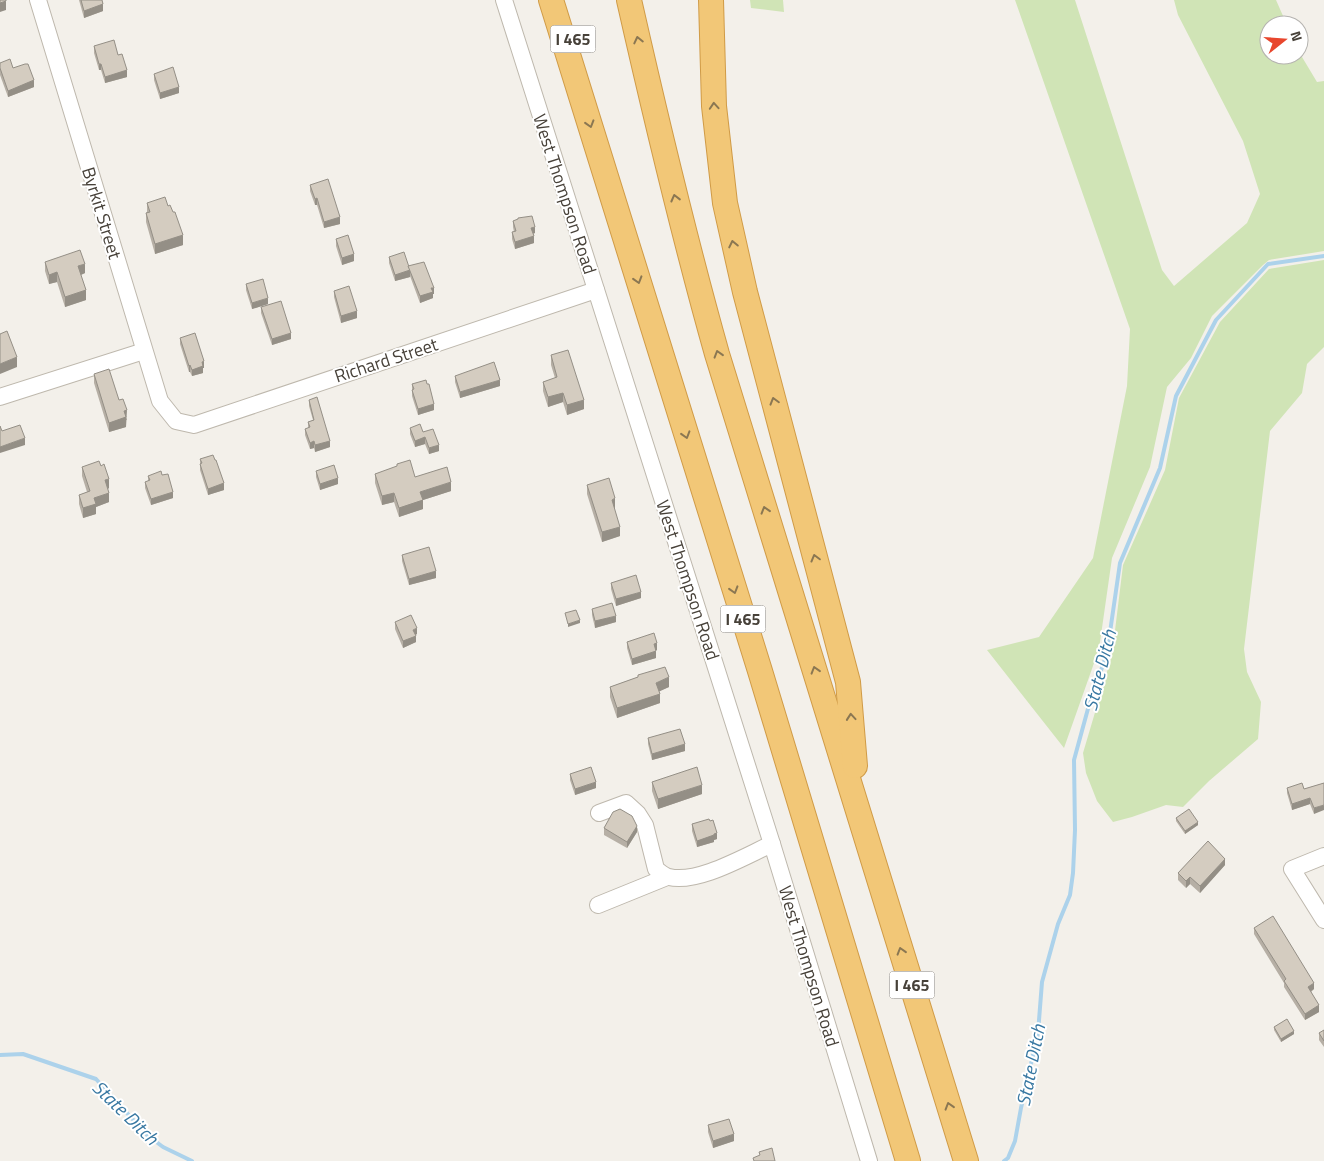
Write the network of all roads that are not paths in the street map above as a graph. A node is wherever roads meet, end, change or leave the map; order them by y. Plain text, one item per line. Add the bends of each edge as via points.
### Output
1 (38, 0) edge
2 (504, 0) edge
3 (551, 0) edge
4 (566, 0) edge
5 (629, 0) edge
6 (710, 0) edge
7 (575, 78) junction
8 (596, 290) junction
9 (144, 351) junction
10 (0, 397) edge
11 (176, 421) joint
12 (599, 813) dead end
13 (860, 817) junction
14 (772, 844) junction
15 (1324, 856) edge
16 (667, 877) junction
17 (598, 905) dead end
18 (1324, 920) edge
19 (965, 1157) edge
20 (869, 1161) edge
21 (908, 1161) edge

1 - 9 street, Byrkit Street
2 - 8 street, West Thompson Road
3 - 7 highway
4 - 7 highway, I 465 via 574,46
13 -> 5 highway, I 465 via 717,354 664,156
13 -> 6 highway via 848,682 745,292 725,203 714,106
7 -> 21 highway, I 465 via 757,661
8 - 11 street, Richard Street via 194,425
8 - 14 street, West Thompson Road
9 - 10 street
9 - 11 street, Byrkit Street via 160,401
12 - 16 street via 626,803 638,814 645,825 656,869
19 -> 13 highway, I 465
14 - 16 street via 705,874 682,879
14 - 20 street, West Thompson Road
15 - 18 street via 1292,868
16 - 17 street

